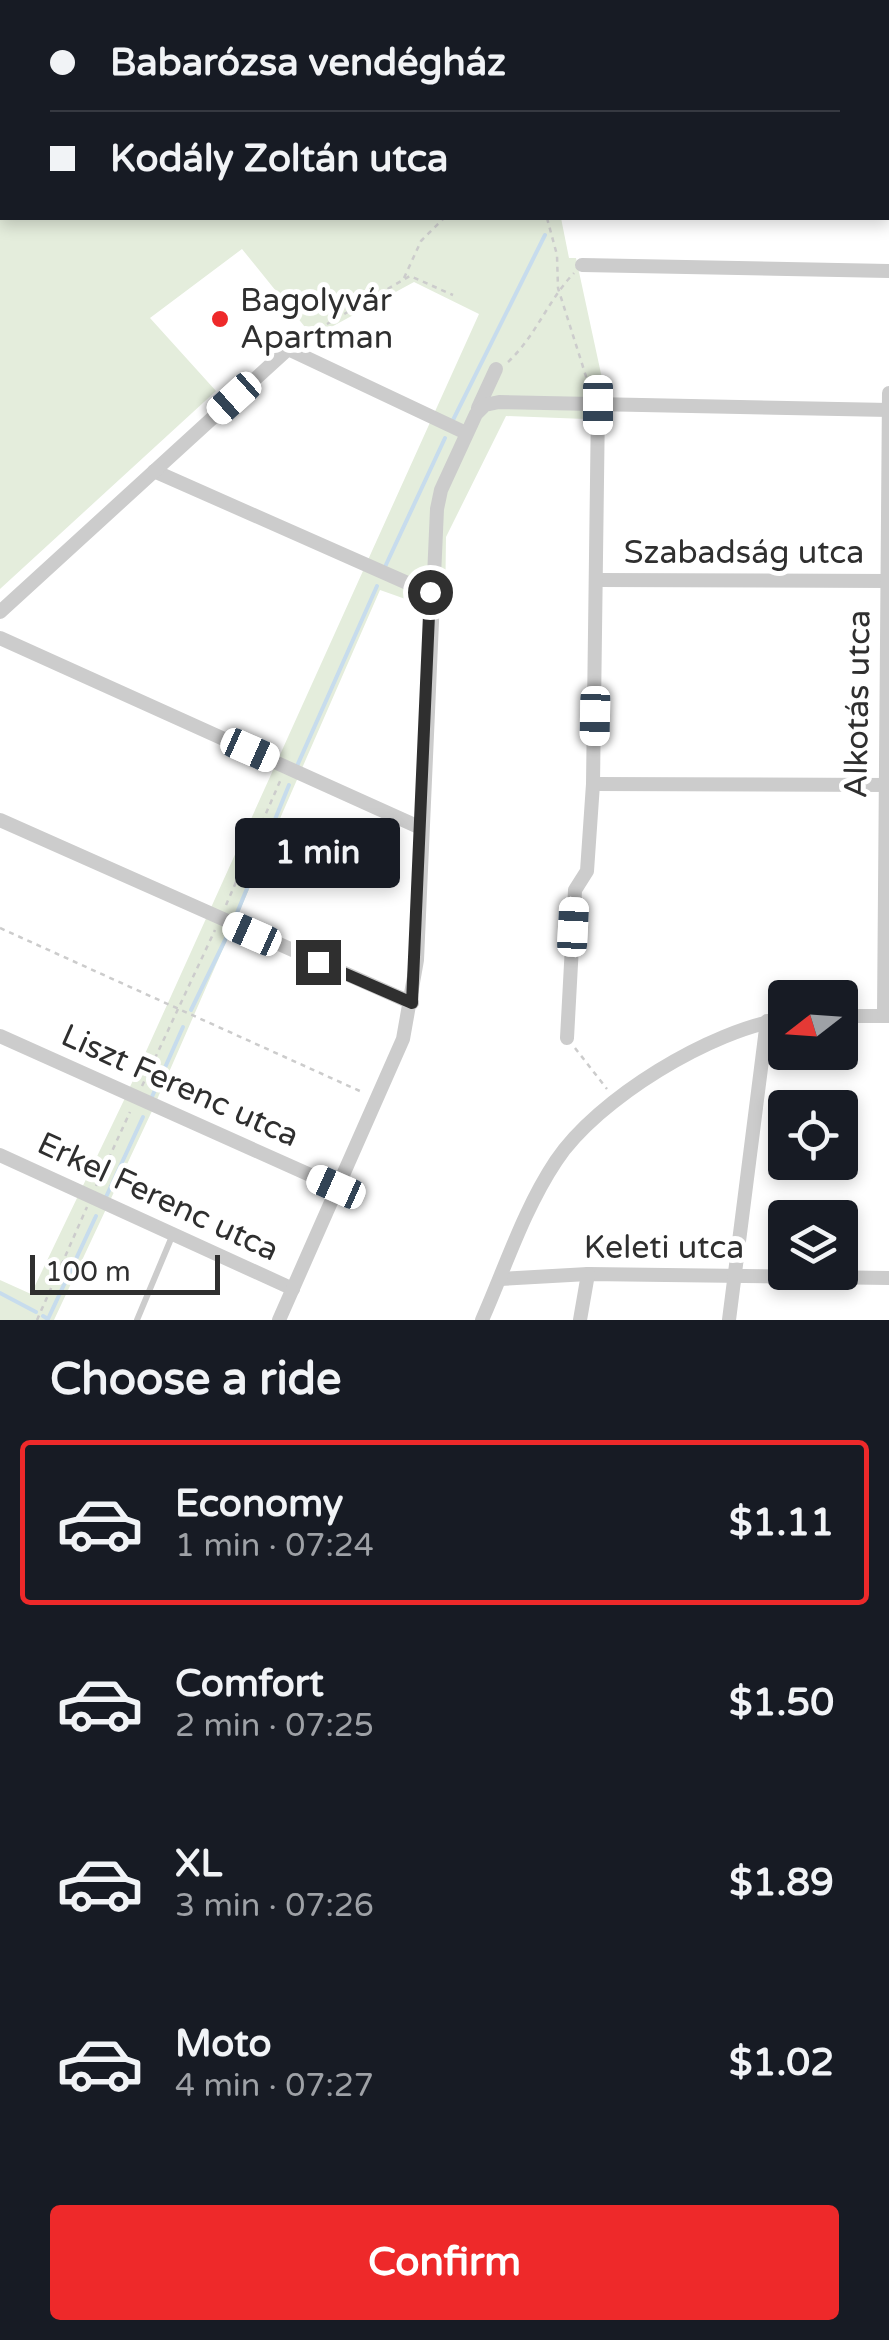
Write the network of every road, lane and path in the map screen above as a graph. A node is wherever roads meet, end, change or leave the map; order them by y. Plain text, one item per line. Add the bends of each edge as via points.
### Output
1 (442, 220) edge
2 (547, 220) edge
3 (582, 265) joint
4 (889, 272) edge
5 (404, 279) junction
6 (558, 288) junction
7 (453, 295) dead end
8 (288, 349) junction
9 (494, 373) joint
10 (889, 393) edge
11 (596, 405) junction
12 (889, 410) edge
13 (476, 414) junction
14 (466, 433) junction
15 (154, 471) junction
16 (598, 580) junction
17 (888, 581) edge
18 (430, 592) junction
19 (0, 612) edge
20 (0, 638) edge
21 (286, 766) junction
22 (593, 784) junction
23 (887, 785) edge
24 (0, 820) edge
25 (422, 828) junction
26 (220, 919) junction
27 (0, 928) edge
28 (412, 1003) junction
29 (177, 1010) junction
30 (858, 1016) edge
31 (886, 1016) edge
32 (767, 1021) joint
33 (0, 1036) edge
34 (567, 1038) joint
35 (137, 1097) junction
36 (378, 1098) junction
37 (617, 1102) junction
38 (0, 1155) edge
39 (336, 1187) junction
40 (92, 1196) junction
41 (173, 1234) junction
42 (588, 1274) junction
43 (733, 1276) junction
44 (889, 1278) edge
45 (500, 1280) junction
46 (293, 1289) junction
47 (36, 1320) edge
48 (138, 1320) edge
49 (279, 1320) edge
50 (482, 1320) edge
51 (580, 1320) edge
52 (729, 1320) edge

1 - 5 path via 421,241
2 - 6 path
3 - 4 street
3 - 6 path
5 - 7 path
5 - 8 path
6 - 9 path via 529,341
6 - 11 path
8 - 14 street
8 - 15 street
9 - 13 street
10 - 12 street, Alkotás utca
11 - 12 street
11 - 13 street via 499,402
11 - 16 street
12 - 17 street, Alkotás utca
13 - 14 street
14 - 18 street via 438,499
15 - 18 street
15 - 19 street
16 - 17 street, Szabadság utca
16 - 22 street
17 - 23 street, Alkotás utca
18 - 25 street
20 - 21 street
21 - 25 street
21 - 26 path
22 - 23 street
22 - 34 street via 587,871 575,890
23 - 31 street, Alkotás utca
24 - 26 street
25 - 28 street
26 - 28 street
26 - 29 path
27 - 29 path
28 - 36 street
29 - 35 path
29 - 36 path
30 - 31 street
32 - 37 street via 703,1044
32 - 43 street
33 - 35 street, Liszt Ferenc utca
34 - 37 path
35 - 39 street, Liszt Ferenc utca
35 - 40 path
36 - 39 street
37 - 45 street via 558,1158
38 - 40 street, Erkel Ferenc utca
39 - 46 street
40 - 41 street, Erkel Ferenc utca
40 - 47 path
41 - 46 street, Erkel Ferenc utca
41 - 48 lane
42 - 43 street, Keleti utca
42 - 45 street, Keleti utca
42 - 51 street
43 - 44 street, Keleti utca
43 - 52 street
45 - 50 street
46 - 49 street

